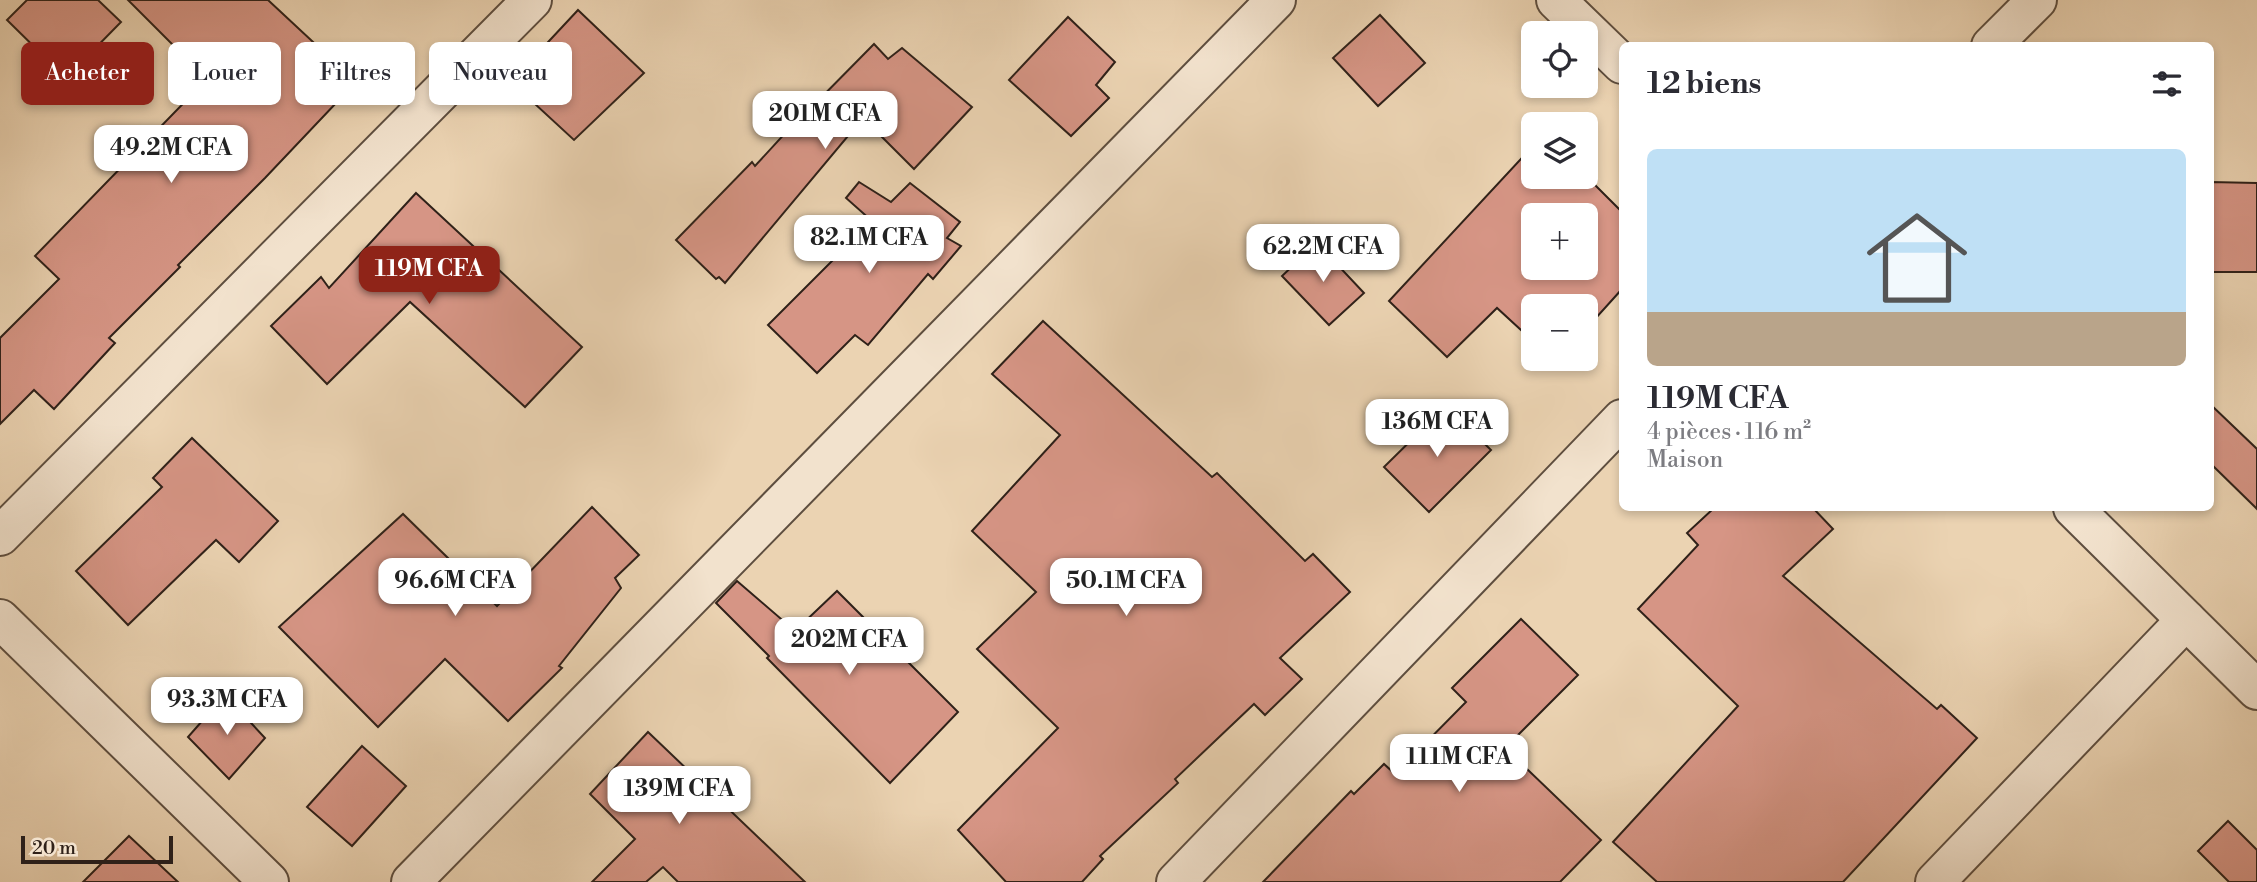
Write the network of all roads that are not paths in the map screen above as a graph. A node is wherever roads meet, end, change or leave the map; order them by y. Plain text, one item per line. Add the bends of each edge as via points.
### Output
1 (532, 0) edge
2 (1276, 0) edge
3 (1556, 0) edge
4 (2037, 0) edge
5 (1995, 42) edge
6 (1619, 61) edge
7 (1619, 422) edge
8 (2076, 511) edge
9 (0, 536) edge
10 (0, 619) edge
11 (2186, 620) junction
12 (2257, 690) edge
13 (270, 882) edge
14 (411, 882) edge
15 (1176, 882) edge
16 (1935, 882) edge

1 - 9 street
2 - 14 street
3 - 6 street
4 - 5 street
7 - 15 street
8 - 11 street
10 - 13 street
11 - 12 street
11 - 16 street

